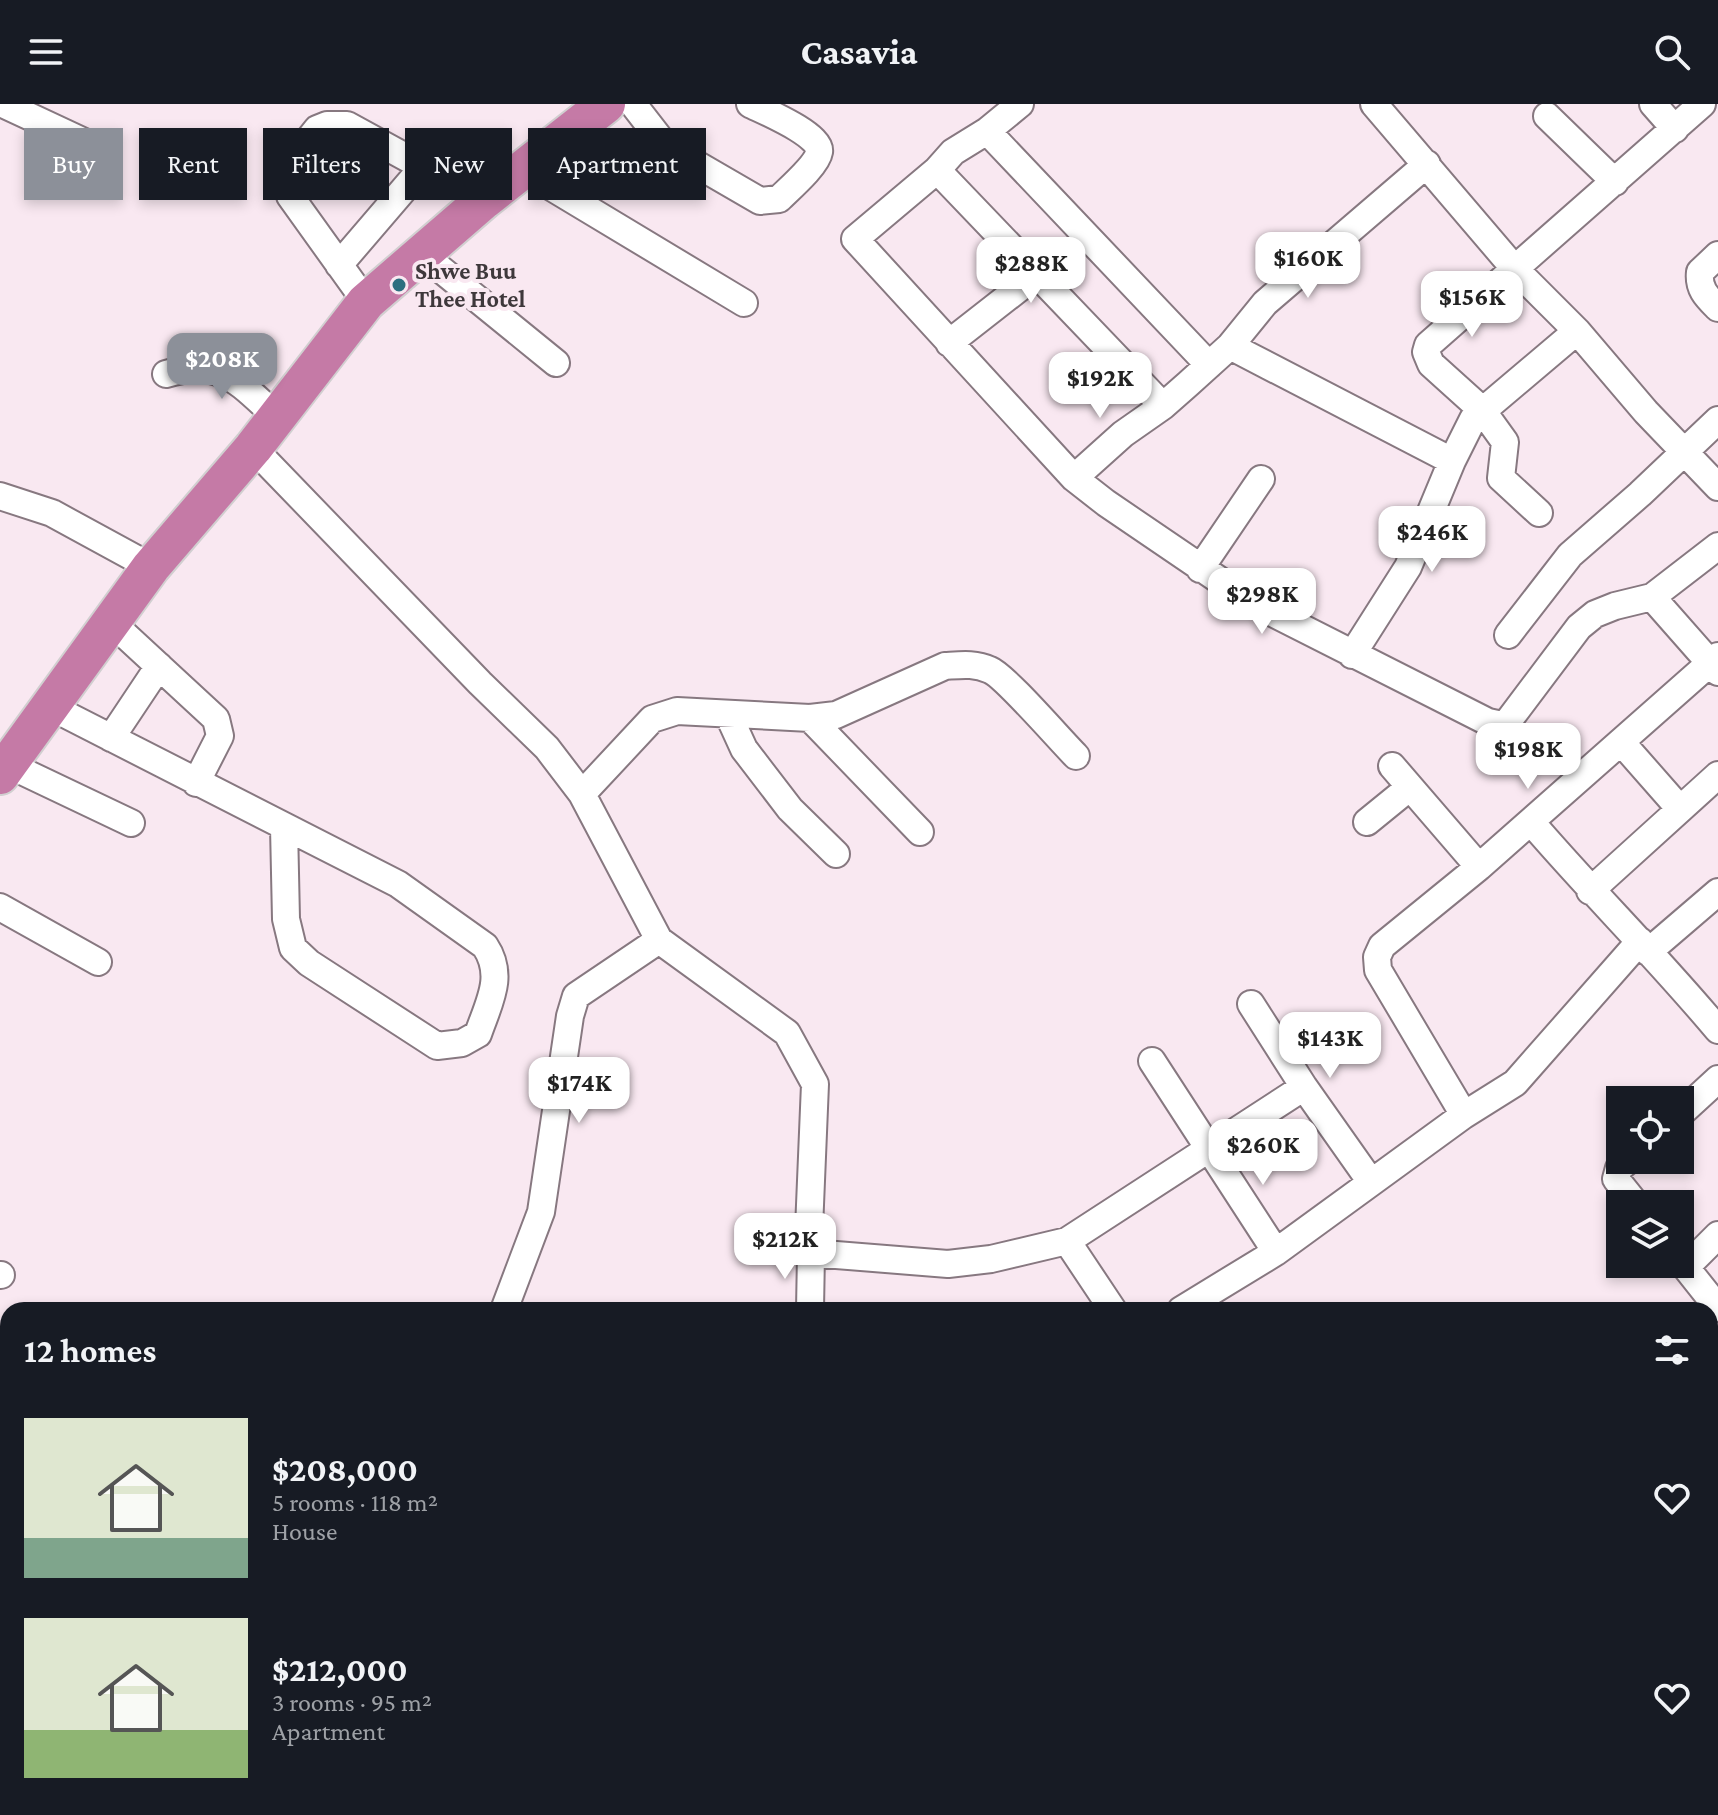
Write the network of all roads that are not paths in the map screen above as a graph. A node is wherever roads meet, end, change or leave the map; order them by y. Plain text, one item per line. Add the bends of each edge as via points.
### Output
1 (3, 104) edge
2 (606, 104) edge
3 (633, 104) edge
4 (750, 104) edge
5 (1020, 104) edge
6 (1374, 104) edge
7 (1653, 104) edge
8 (1702, 104) edge
9 (1547, 116) dead end
10 (54, 128) edge
11 (1675, 129) junction
12 (987, 131) junction
13 (405, 157) edge
14 (1427, 164) junction
15 (523, 170) junction
16 (937, 170) junction
17 (512, 178) edge
18 (1615, 182) junction
19 (405, 188) edge
20 (484, 200) edge
21 (422, 254) junction
22 (1718, 255) edge
23 (339, 265) junction
24 (1514, 268) junction
25 (1036, 275) junction
26 (366, 302) junction
27 (744, 303) dead end
28 (1718, 308) edge
29 (1577, 331) junction
30 (949, 343) junction
31 (1230, 346) junction
32 (556, 363) dead end
33 (1209, 365) junction
34 (166, 374) dead end
35 (1163, 406) junction
36 (1482, 410) junction
37 (277, 417) junction
38 (1718, 420) edge
39 (253, 448) junction
40 (1683, 451) junction
41 (1452, 461) junction
42 (1074, 478) junction
43 (1261, 479) dead end
44 (1718, 487) edge
45 (0, 496) edge
46 (1539, 513) dead end
47 (1718, 546) edge
48 (151, 567) junction
49 (1200, 569) junction
50 (1652, 597) junction
51 (111, 622) junction
52 (1508, 635) dead end
53 (1352, 655) junction
54 (1715, 664) edge
55 (159, 666) junction
56 (49, 706) junction
57 (728, 714) junction
58 (810, 718) junction
59 (111, 738) junction
60 (1622, 743) junction
61 (1076, 756) dead end
62 (1392, 766) dead end
63 (3, 770) edge
64 (1718, 775) edge
65 (196, 783) junction
66 (1410, 787) junction
67 (582, 794) junction
68 (1680, 809) junction
69 (1367, 822) dead end
70 (1531, 822) junction
71 (131, 823) dead end
72 (284, 827) junction
73 (920, 832) dead end
74 (836, 854) dead end
75 (1479, 867) junction
76 (1590, 891) junction
77 (1718, 892) edge
78 (0, 907) edge
79 (659, 940) junction
80 (1644, 946) junction
81 (98, 962) dead end
82 (1251, 1004) dead end
83 (1713, 1013) edge
84 (1152, 1061) dead end
85 (1718, 1079) edge
86 (1304, 1087) junction
87 (1694, 1101) edge
88 (1464, 1115) junction
89 (1208, 1150) junction
90 (1371, 1182) junction
91 (1718, 1235) edge
92 (1067, 1241) junction
93 (1276, 1252) junction
94 (811, 1253) junction
95 (1694, 1254) edge
96 (1694, 1277) edge
97 (507, 1302) edge
98 (810, 1302) edge
99 (1108, 1302) edge
100 (1194, 1302) edge
101 (1713, 1302) edge

1 - 10 street
2 - 15 highway
3 - 4 street via 672,150 760,201 779,199 815,161 818,144 809,134
5 - 12 street
6 - 14 street
7 - 11 street
8 - 11 street
9 - 18 street
11 - 18 street
12 - 16 street via 953,152
12 - 33 street
13 - 23 street via 347,125 327,125 317,129 285,169 290,196
14 - 24 street
14 - 31 street via 1265,303
15 - 17 highway
15 - 27 street
16 - 25 street
16 - 30 street via 855,239
18 - 24 street
19 - 23 street
20 - 21 highway
21 - 26 highway
21 - 32 street
22 - 28 street via 1700,272 1699,283
23 - 26 street
24 - 29 street
24 - 36 street via 1426,352 1431,364
25 - 30 street
25 - 35 street
26 - 37 highway
29 - 36 street
29 - 40 street
30 - 42 street
31 - 33 street
31 - 41 street
33 - 35 street
34 - 37 street via 210,368 235,379
35 - 42 street
36 - 41 street
36 - 46 street via 1507,446 1501,478
37 - 39 highway
38 - 40 street
39 - 48 highway
39 - 67 street via 547,748
40 - 44 street
40 - 52 street via 1570,555
41 - 53 street via 1408,567
42 - 49 street
43 - 49 street
45 - 48 street via 52,513
47 - 50 street
48 - 51 highway
49 - 53 street
50 - 53 street via 1595,614 1579,627 1502,725
50 - 54 street
51 - 55 street
51 - 56 highway
54 - 60 street
55 - 59 street
55 - 65 street via 220,728
56 - 59 street
56 - 63 highway
57 - 58 street
57 - 67 street via 677,711 652,719
57 - 74 street via 744,749 790,809
58 - 61 street via 836,715 945,666 971,664 993,671
58 - 73 street
59 - 65 street
60 - 68 street
60 - 70 street
62 - 66 street
63 - 71 street
64 - 68 street
65 - 72 street
66 - 69 street
66 - 75 street
67 - 79 street
68 - 76 street
70 - 75 street
70 - 76 street
72 - 72 street via 398,884 485,946 497,978 478,1034 462,1043 437,1046 293,948 286,919
75 - 88 street via 1382,946 1377,957 1378,970
76 - 80 street
77 - 80 street
78 - 81 street
79 - 94 street via 787,1033 815,1084
79 - 97 street via 576,996 541,1212
80 - 83 street
80 - 88 street via 1515,1083
82 - 86 street
84 - 89 street
85 - 87 street
86 - 89 street
86 - 90 street
88 - 90 street
89 - 92 street
89 - 93 street
90 - 93 street
91 - 95 street
92 - 94 street via 948,1264
92 - 99 street
93 - 100 street
94 - 98 street
96 - 101 street

